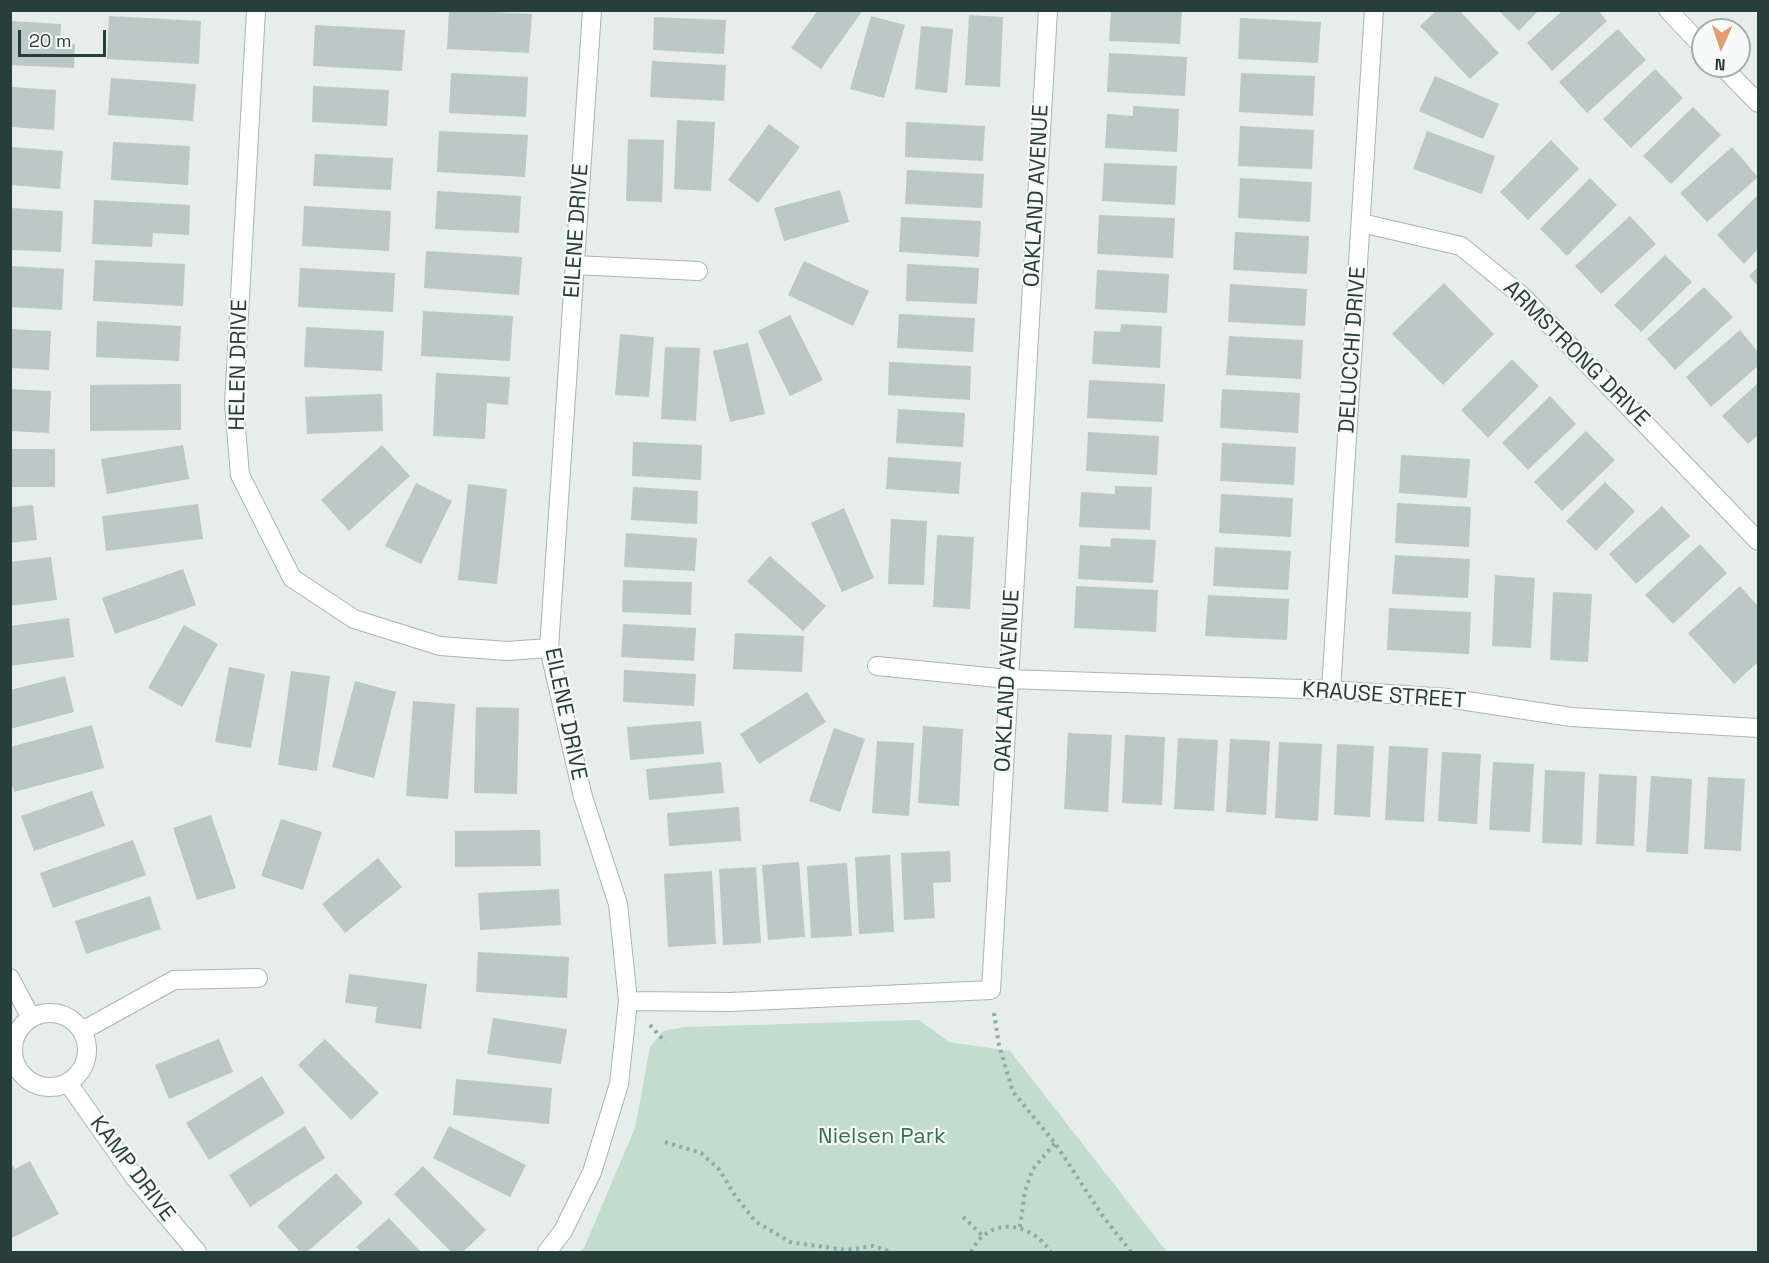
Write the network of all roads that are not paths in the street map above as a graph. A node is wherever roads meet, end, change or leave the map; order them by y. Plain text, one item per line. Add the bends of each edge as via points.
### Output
1 (256, 10) edge
2 (592, 10) edge
3 (1048, 10) edge
4 (1374, 10) edge
5 (1668, 10) edge
6 (1691, 34) edge
7 (1733, 78) edge
8 (1758, 104) edge
9 (1361, 223) junction
10 (575, 266) junction
11 (698, 271) dead end
12 (1758, 541) edge
13 (549, 648) junction
14 (877, 666) dead end
15 (1008, 679) junction
16 (1331, 690) junction
17 (1758, 728) edge
18 (10, 978) edge
19 (258, 978) dead end
20 (628, 1001) junction
21 (31, 1018) junction
22 (82, 1031) junction
23 (14, 1071) edge
24 (68, 1083) junction
25 (197, 1252) edge
26 (547, 1252) edge

1 - 13 street, HELEN DRIVE via 234,404 240,475 292,578 354,619 440,646 507,651
2 - 10 street, EILENE DRIVE
3 - 15 street, OAKLAND AVENUE
4 - 9 street, DELUCCHI DRIVE
5 - 6 street
7 - 8 street
9 - 12 street, ARMSTRONG DRIVE via 1461,246 1522,296
9 - 16 street, DELUCCHI DRIVE
10 - 11 street
10 - 13 street, EILENE DRIVE
13 - 20 street, EILENE DRIVE via 583,797 618,904
14 - 15 street, KRAUSE STREET
15 - 16 street, KRAUSE STREET
15 - 20 street, OAKLAND AVENUE via 990,990 730,1002
16 - 17 street, KRAUSE STREET via 1447,698 1570,717
18 - 21 street
19 - 22 street via 174,980
20 - 26 street, EILENE DRIVE via 619,1084 592,1172
21 - 22 street via 44,1013 59,1014
21 - 23 street via 13,1041
22 - 24 street via 86,1060 80,1073
23 - 24 street via 40,1086
24 - 25 street, KAMP DRIVE via 135,1178

